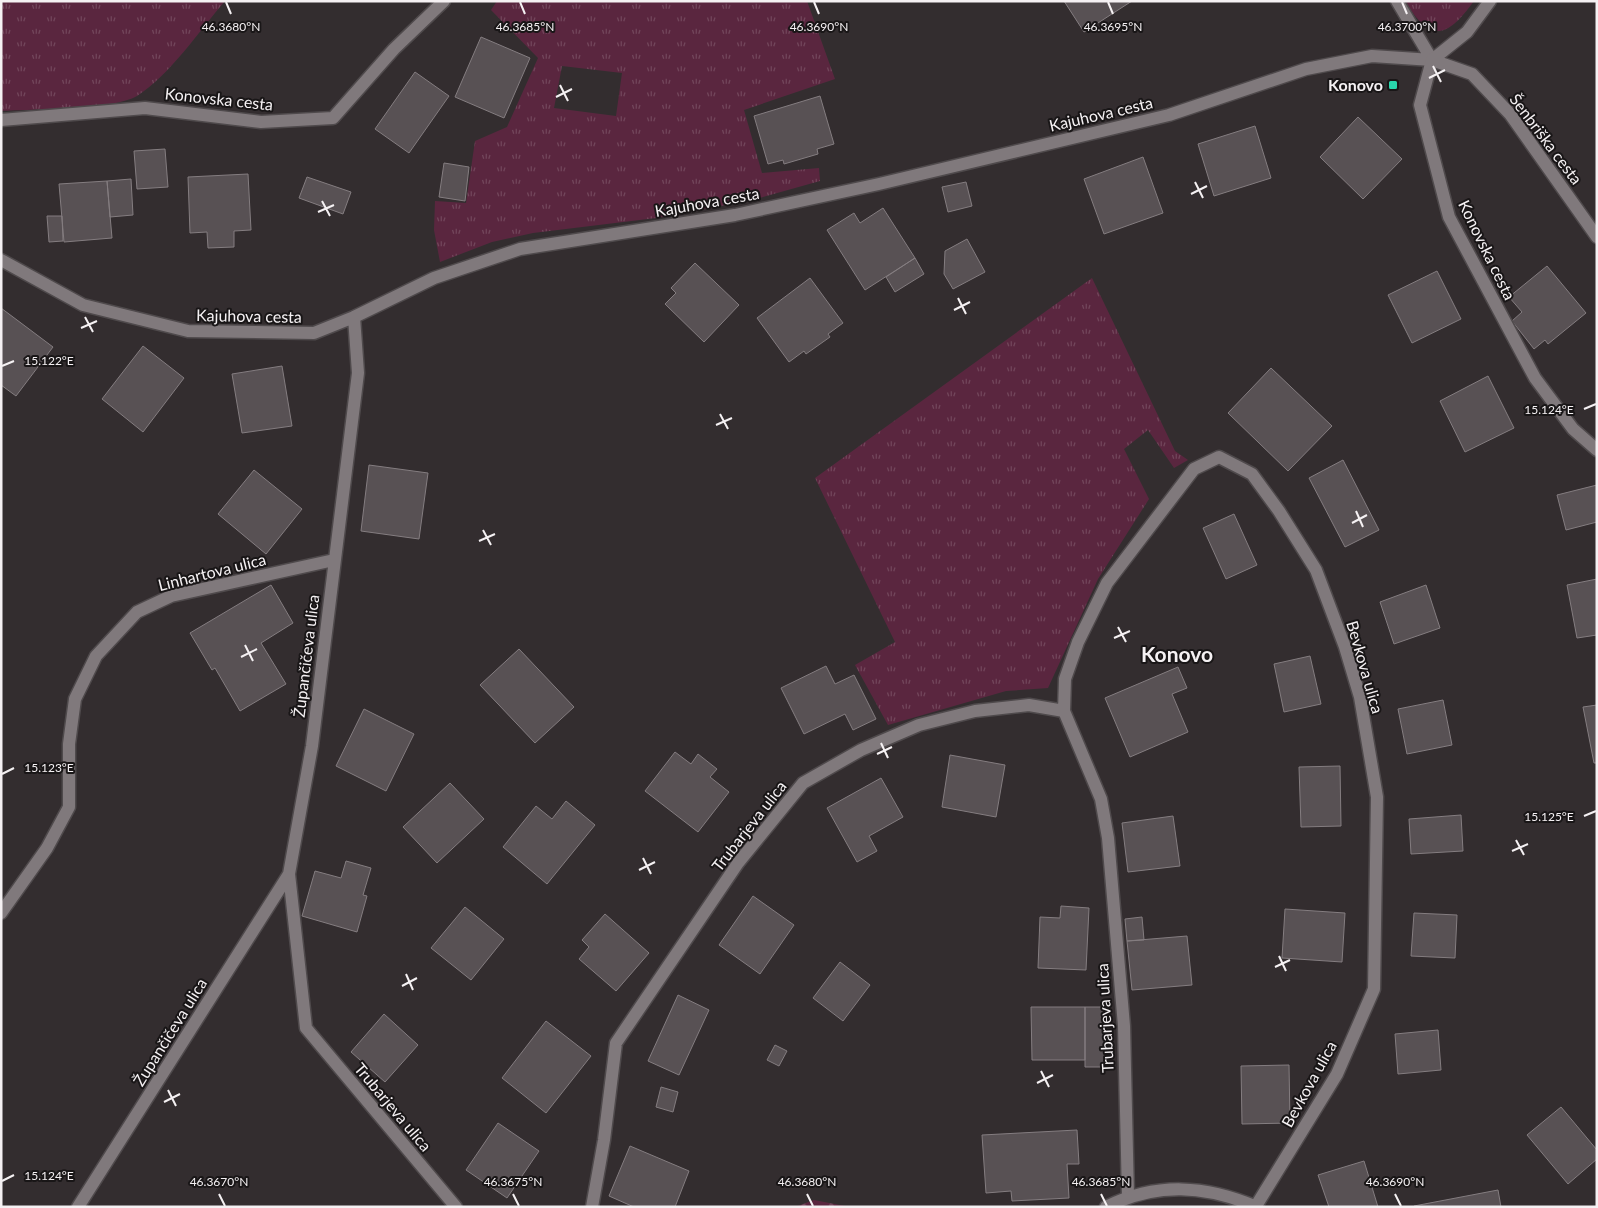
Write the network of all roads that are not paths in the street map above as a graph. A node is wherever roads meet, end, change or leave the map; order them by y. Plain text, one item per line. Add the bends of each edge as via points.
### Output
1 (444, 1) edge
2 (1397, 1) edge
3 (1490, 1) edge
4 (1432, 60) junction
5 (1, 120) edge
6 (1597, 237) edge
7 (1, 260) edge
8 (354, 317) junction
9 (1597, 450) edge
10 (334, 560) junction
11 (1064, 711) junction
12 (289, 874) junction
13 (1, 914) edge
14 (306, 1028) joint
15 (1128, 1196) junction
16 (1256, 1206) edge
17 (78, 1207) edge
18 (456, 1207) edge
19 (592, 1207) edge
20 (1106, 1207) edge

1 - 5 street, Konovska cesta via 394,49 332,118 261,122 145,108
2 - 4 street
3 - 4 street via 1467,32
4 - 6 street, Šenbriška cesta via 1472,74 1510,114
4 - 8 street, Kajuhova cesta via 1372,56 1306,69 1169,115 879,184 735,215 520,249 434,278
4 - 9 street, Konovska cesta via 1420,105 1449,217 1535,378 1573,429
7 - 8 street, Kajuhova cesta via 83,305 188,331 314,333
8 - 10 street via 358,373
10 - 12 street, Župančičeva ulica via 312,746
10 - 13 street, Linhartova ulica via 171,596 137,612 96,656 75,699 69,807 47,848
11 - 15 street, Trubarjeva ulica via 1100,799 1108,838 1124,1026
11 - 16 street, Bevkova ulica via 1065,679 1078,642 1107,584 1194,469 1219,457 1252,474 1316,570 1360,697 1377,797 1374,989 1338,1074
11 - 19 street, Trubarjeva ulica via 1029,704 975,711 919,725 861,750 803,783 738,863 616,1042
12 - 14 street, Župančičeva ulica
12 - 17 street, Župančičeva ulica
14 - 18 street, Trubarjeva ulica
15 - 16 street via 1163,1189 1191,1189 1219,1192
15 - 20 street

